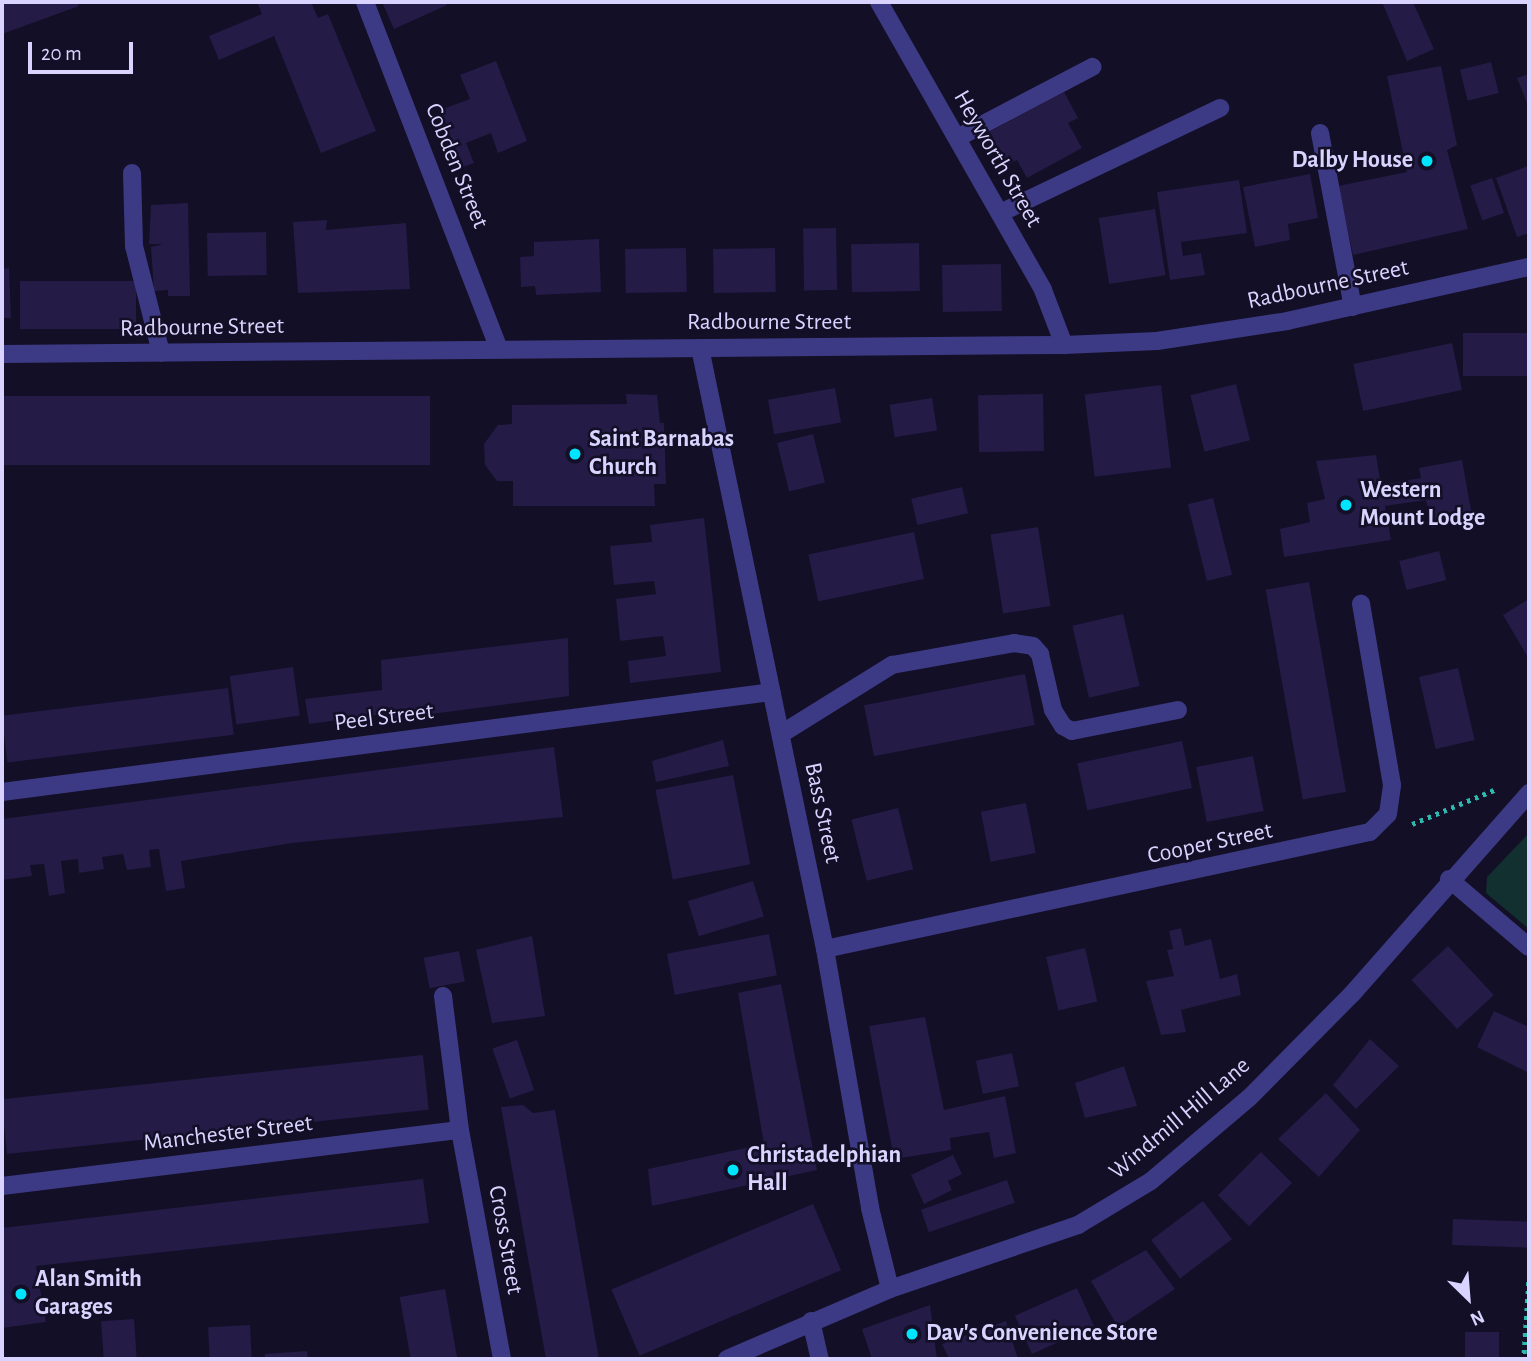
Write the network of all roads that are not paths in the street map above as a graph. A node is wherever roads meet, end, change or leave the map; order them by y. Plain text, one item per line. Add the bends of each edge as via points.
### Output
1 (365, 2) edge
2 (879, 2) edge
3 (1092, 67) dead end
4 (1220, 108) dead end
5 (1320, 133) dead end
6 (957, 138) junction
7 (132, 173) dead end
8 (1000, 213) junction
9 (1529, 267) edge
10 (1353, 307) junction
11 (1064, 345) junction
12 (700, 348) junction
13 (499, 349) junction
14 (161, 353) junction
15 (2, 355) edge
16 (1361, 604) dead end
17 (772, 692) junction
18 (1178, 710) dead end
19 (781, 734) junction
20 (2, 792) edge
21 (1529, 793) edge
22 (1449, 879) junction
23 (1529, 947) edge
24 (825, 949) junction
25 (443, 996) dead end
26 (460, 1130) junction
27 (2, 1186) edge
28 (890, 1289) junction
29 (811, 1321) junction
30 (502, 1359) edge
31 (727, 1359) edge
32 (820, 1359) edge

1 - 13 street, Cobden Street
2 - 6 street, Heyworth Street
3 - 6 street
4 - 8 street
5 - 10 street
6 - 8 street, Heyworth Street
7 - 14 street via 134,246
8 - 11 street, Heyworth Street via 1043,290
9 - 10 street, Radbourne Street
10 - 11 street, Radbourne Street via 1157,341
11 - 12 street, Radbourne Street
12 - 13 street, Radbourne Street
12 - 17 street, Bass Street
13 - 14 street, Radbourne Street
14 - 15 street, Radbourne Street
16 - 24 street, Cooper Street via 1392,785 1388,814 1370,832
17 - 19 street, Bass Street
17 - 20 street, Peel Street
18 - 19 street via 1072,731 1057,720 1040,654 1033,646 1014,643 892,666
19 - 24 street, Bass Street
21 - 22 street, Windmill Hill Lane
22 - 23 street
22 - 28 street, Windmill Hill Lane via 1324,1022 1249,1098 1151,1181 1078,1225
24 - 28 street, Bass Street via 870,1208
25 - 26 street, Cross Street
26 - 27 street, Manchester Street
26 - 30 street, Cross Street
28 - 29 street, Windmill Hill Lane
29 - 31 street, Windmill Hill Lane
29 - 32 street

